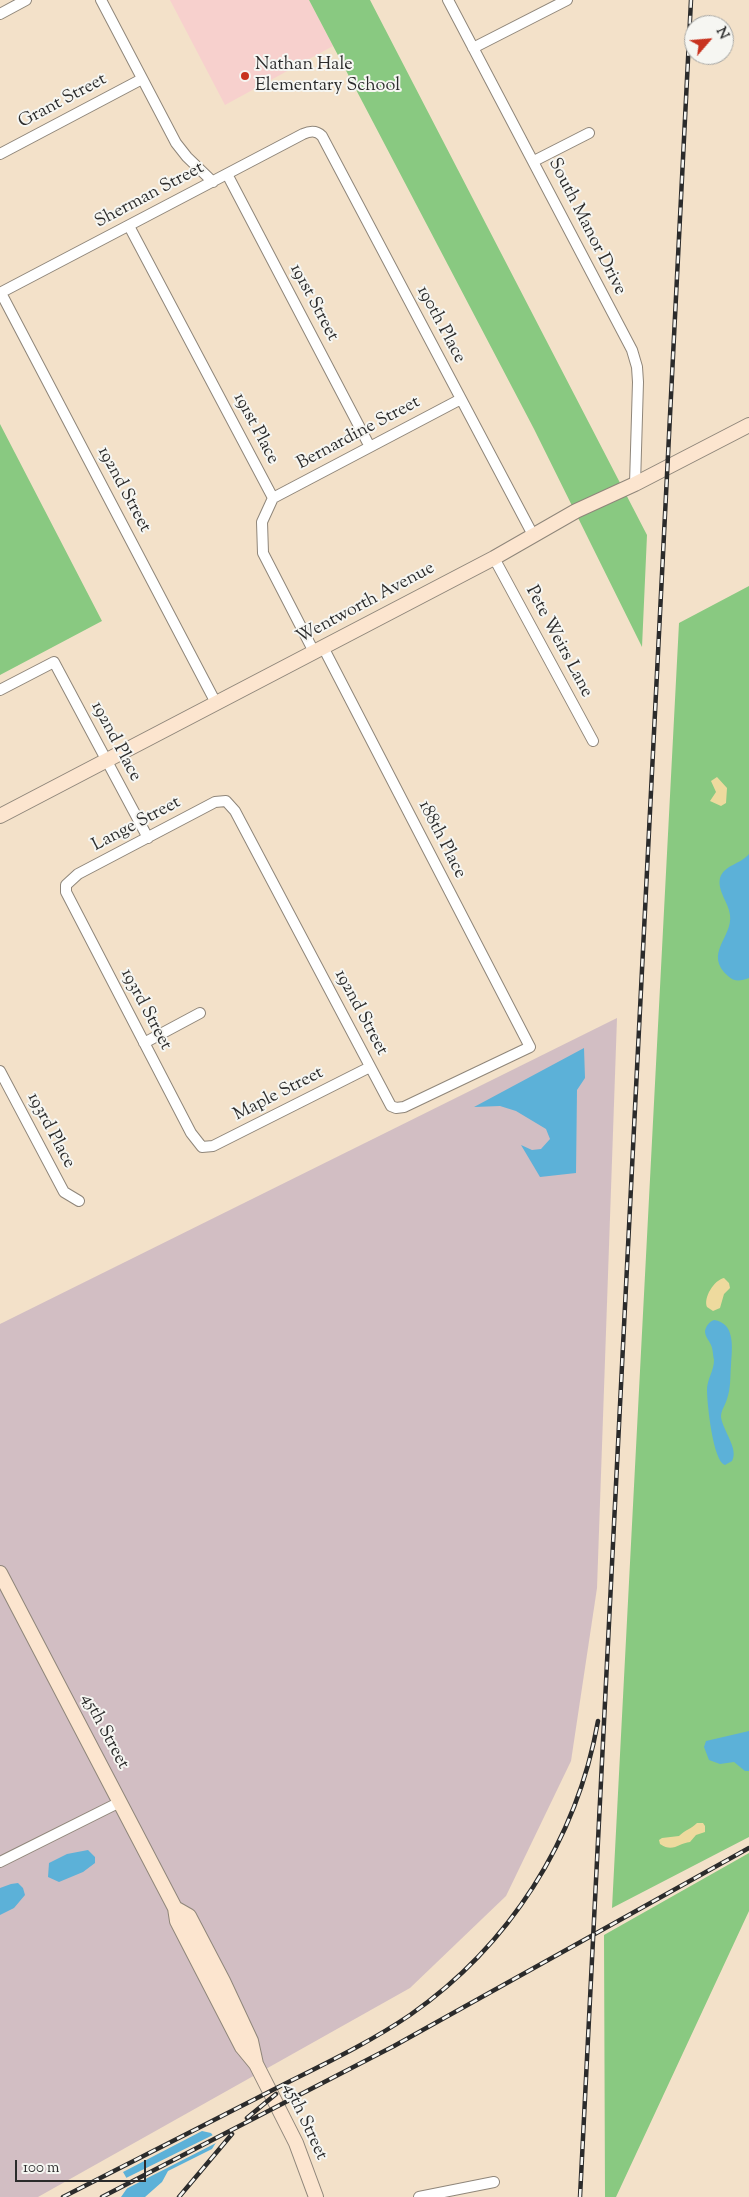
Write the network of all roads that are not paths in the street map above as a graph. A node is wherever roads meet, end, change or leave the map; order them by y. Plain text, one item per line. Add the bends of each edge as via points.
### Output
1 (26, 0) edge
2 (101, 0) edge
3 (448, 0) edge
4 (567, 0) edge
5 (0, 14) edge
6 (473, 48) junction
7 (142, 79) junction
8 (317, 132) joint
9 (589, 133) dead end
10 (0, 154) edge
11 (534, 161) junction
12 (227, 174) junction
13 (213, 182) junction
14 (129, 226) junction
15 (1, 293) edge
16 (461, 399) junction
17 (749, 425) edge
18 (370, 447) junction
19 (635, 484) junction
20 (273, 498) junction
21 (533, 535) junction
22 (494, 558) junction
23 (319, 650) junction
24 (0, 690) edge
25 (216, 703) junction
26 (592, 741) dead end
27 (106, 760) junction
28 (226, 801) joint
29 (0, 816) edge
30 (148, 838) junction
31 (66, 885) joint
32 (200, 1013) dead end
33 (144, 1043) junction
34 (530, 1047) joint
35 (370, 1067) junction
36 (0, 1070) edge
37 (202, 1147) joint
38 (78, 1201) dead end
39 (0, 1573) edge
40 (120, 1802) junction
41 (0, 1862) edge
42 (494, 2182) dead end
43 (316, 2197) edge
44 (419, 2197) edge

1 - 5 street
2 - 7 street
3 - 6 street, South Manor Drive
4 - 6 street
6 - 11 street, South Manor Drive
7 - 10 street, Grant Street
7 - 13 street via 176,143
8 - 12 street, Sherman Street via 303,134
8 - 16 street, 190th Place via 322,136
9 - 11 street
11 - 19 street, South Manor Drive via 632,350 638,382
12 - 13 street, Sherman Street
12 - 18 street, 191st Street
13 - 14 street, Sherman Street
14 - 15 street, Sherman Street
14 - 20 street, 191st Place
15 - 25 street, 192nd Street
16 - 18 street, Bernardine Street
16 - 21 street, 190th Place
17 - 19 street, Wentworth Avenue
18 - 20 street, Bernardine Street
19 - 21 street, Wentworth Avenue
20 - 23 street via 262,522 263,553
21 - 22 street, Wentworth Avenue
22 - 23 street, Wentworth Avenue
22 - 26 street, Pete Weirs Lane
23 - 25 street, Wentworth Avenue
23 - 34 street, 188th Place
24 - 27 street, 192nd Place via 54,662
25 - 27 street, Wentworth Avenue
27 - 29 street, Wentworth Avenue
27 - 30 street, 192nd Place
28 - 30 street, Lange Street via 215,802
28 - 35 street, 192nd Street via 235,811
30 - 31 street, Lange Street via 78,874
31 - 33 street, 193rd Street via 69,900
32 - 33 street
33 - 37 street, 193rd Street via 193,1138
34 - 35 street, 192nd Street via 400,1108 388,1102
35 - 37 street, Maple Street via 213,1146
36 - 38 street, 193rd Place via 64,1192
39 - 40 street, 45th Street
40 - 41 street
40 - 43 street, 45th Street via 233,2031 256,2064 296,2143
42 - 44 street

